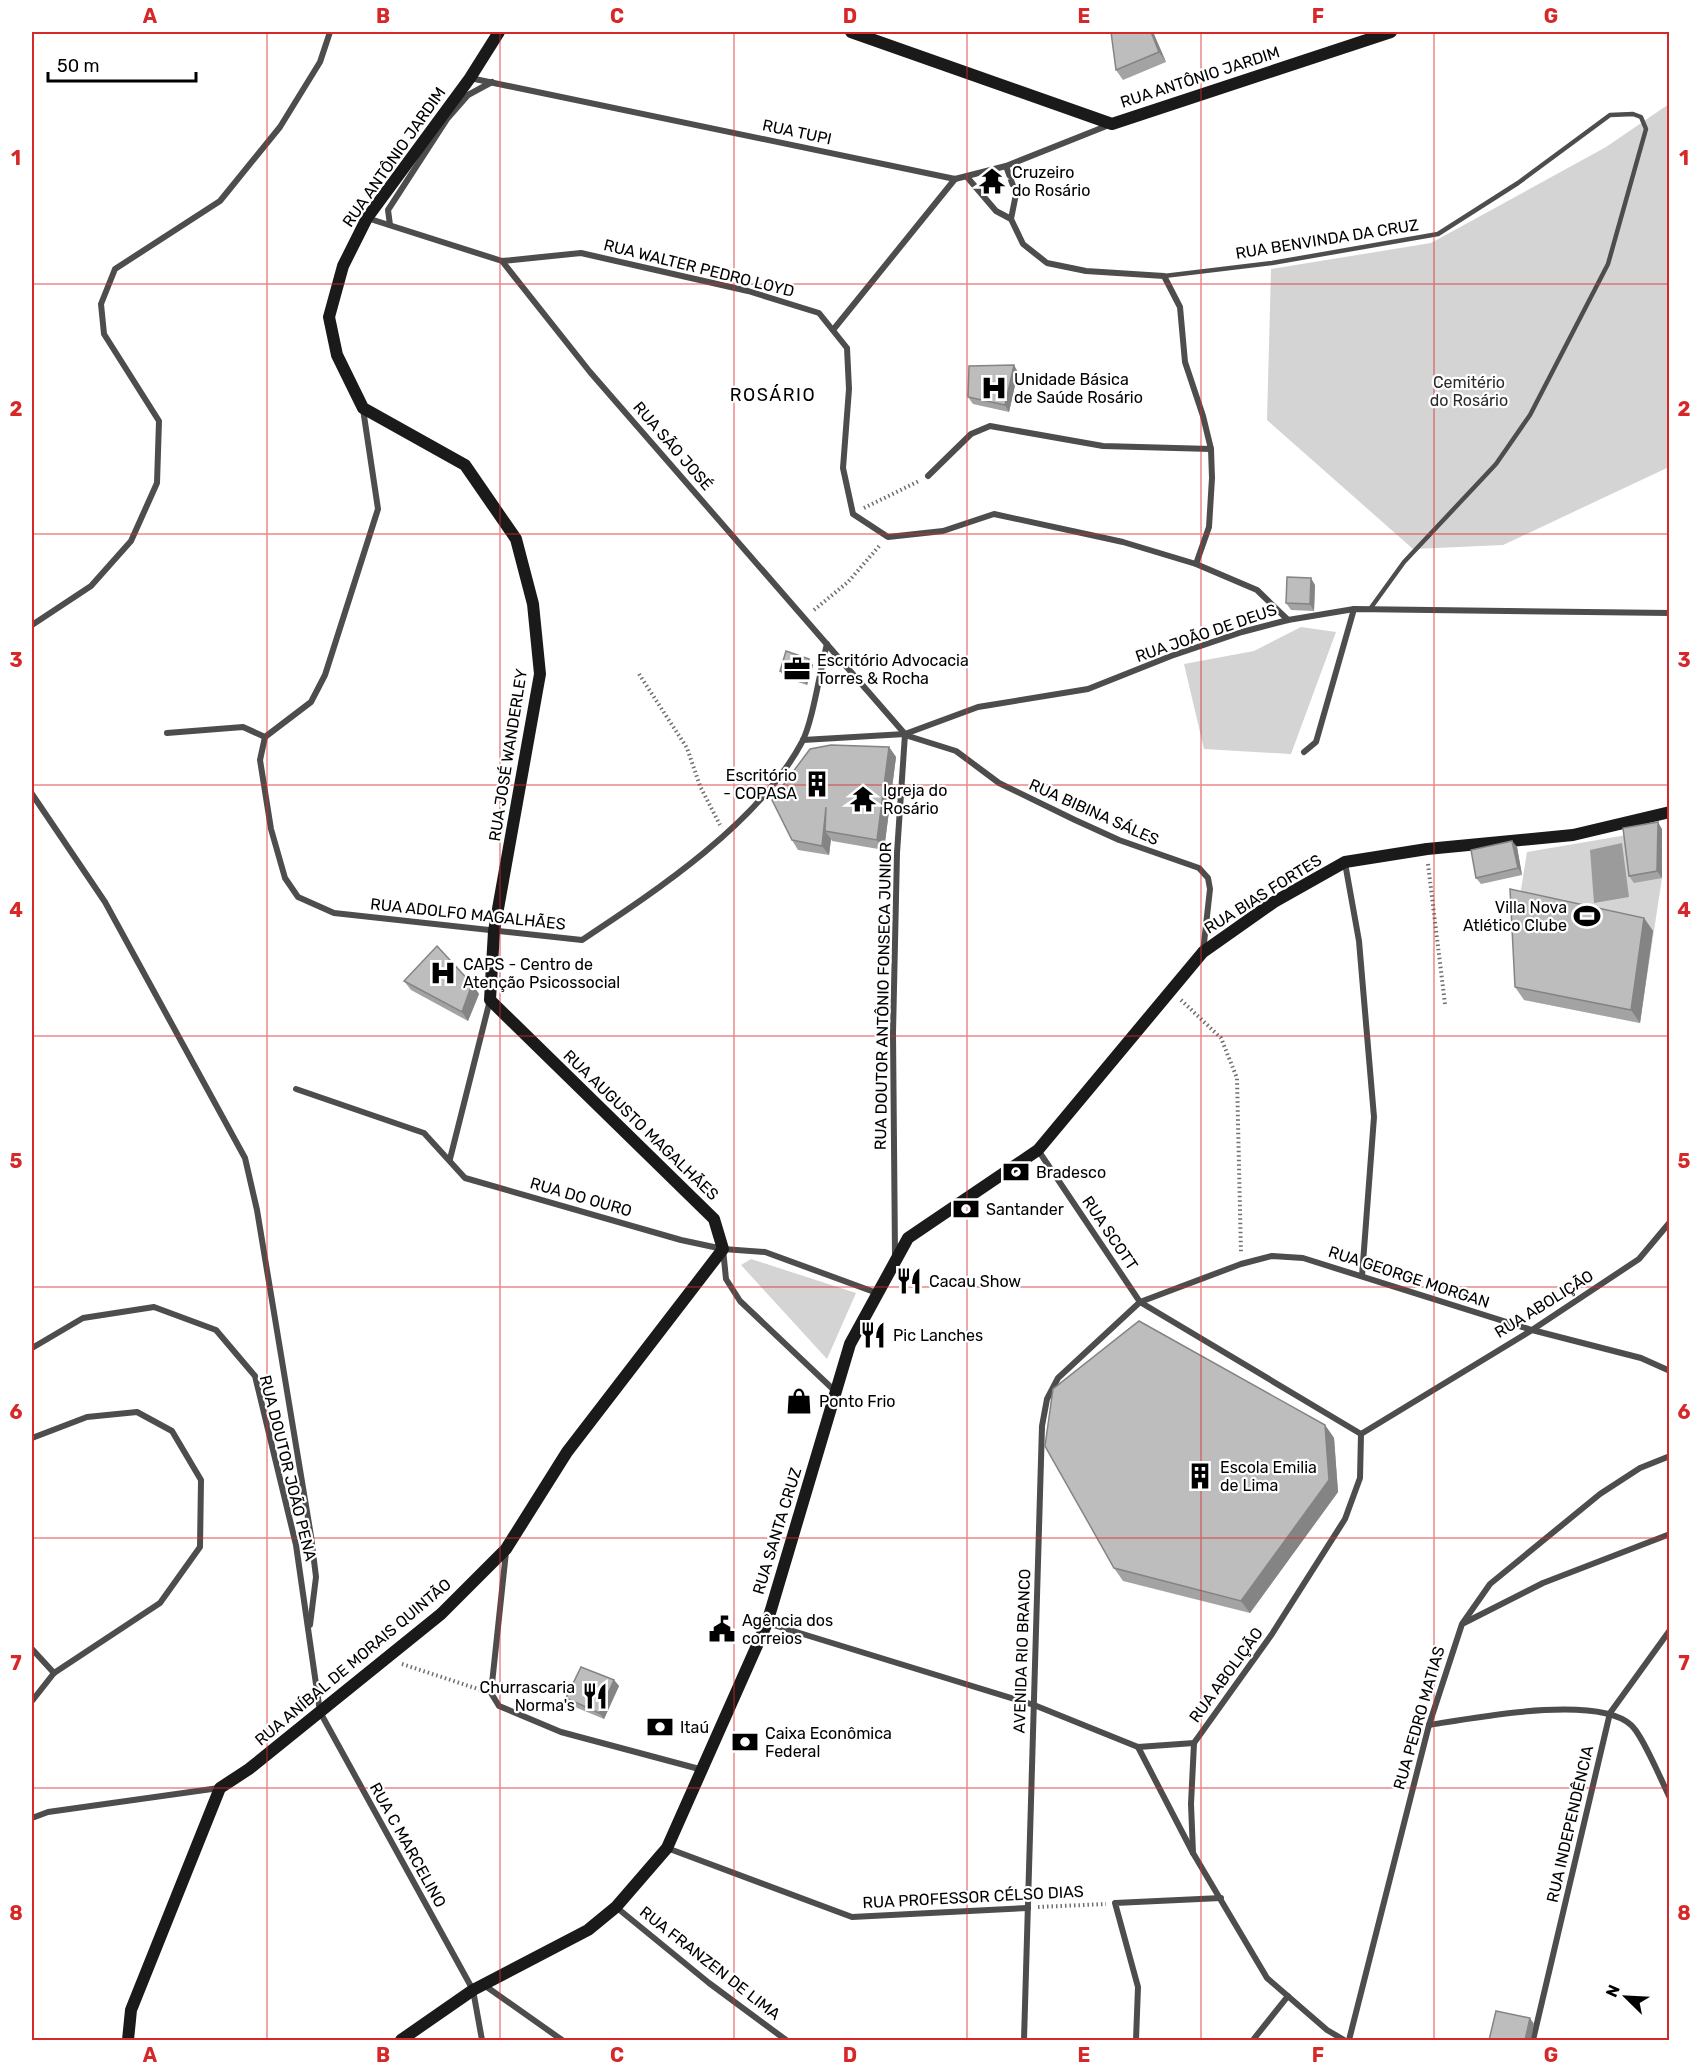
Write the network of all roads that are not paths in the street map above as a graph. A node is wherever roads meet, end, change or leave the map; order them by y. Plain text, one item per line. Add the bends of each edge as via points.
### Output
1 (330, 32) edge
2 (499, 32) edge
3 (851, 32) edge
4 (1391, 32) edge
5 (470, 78) junction
6 (492, 82) junction
7 (1112, 124) junction
8 (1005, 166) junction
9 (967, 177) junction
10 (955, 178) junction
11 (367, 218) junction
12 (1011, 219) junction
13 (390, 225) junction
14 (502, 261) junction
15 (1164, 276) junction
16 (833, 330) junction
17 (363, 408) junction
18 (1211, 449) junction
19 (928, 476) road end
20 (1196, 564) junction
21 (1354, 609) junction
22 (1370, 609) junction
23 (1670, 614) edge
24 (1288, 620) junction
25 (32, 626) edge
26 (827, 644) junction
27 (167, 733) dead end
28 (904, 734) junction
29 (265, 737) junction
30 (803, 740) junction
31 (1304, 752) dead end
32 (32, 794) edge
33 (1670, 812) edge
34 (1344, 862) junction
35 (494, 931) junction
36 (1203, 952) junction
37 (490, 1000) junction
38 (296, 1089) dead end
39 (1038, 1150) junction
40 (450, 1159) junction
41 (1670, 1222) edge
42 (723, 1249) junction
43 (895, 1258) junction
44 (1362, 1276) junction
45 (877, 1293) junction
46 (1140, 1302) junction
47 (1532, 1330) junction
48 (32, 1348) edge
49 (1670, 1371) edge
50 (836, 1392) junction
51 (1361, 1434) junction
52 (32, 1438) edge
53 (1670, 1456) edge
54 (1670, 1534) edge
55 (506, 1549) junction
56 (766, 1623) junction
57 (1462, 1624) junction
58 (1670, 1630) edge
59 (309, 1635) junction
60 (32, 1649) edge
61 (54, 1673) junction
62 (32, 1701) edge
63 (1034, 1706) junction
64 (320, 1712) junction
65 (1610, 1713) junction
66 (1428, 1725) junction
67 (1194, 1743) junction
68 (1138, 1747) junction
69 (704, 1770) junction
70 (220, 1788) junction
71 (1670, 1798) edge
72 (32, 1818) edge
73 (667, 1848) junction
74 (1193, 1853) junction
75 (1221, 1898) junction
76 (616, 1907) junction
77 (1028, 1908) junction
78 (478, 1988) junction
79 (1288, 1996) junction
80 (128, 2040) edge
81 (400, 2040) edge
82 (482, 2040) edge
83 (562, 2040) edge
84 (786, 2040) edge
85 (1024, 2040) edge
86 (1136, 2040) edge
87 (1253, 2040) edge
88 (1344, 2040) edge
89 (1349, 2040) edge
90 (1533, 2040) edge

1 - 25 street via 320,62 280,127 220,201 115,269 101,304 104,334 159,421 157,483 131,541 91,586
2 - 5 street, RUA ANTÔNIO JARDIM
3 - 7 street, RUA ANTÔNIO JARDIM
4 - 7 street, RUA ANTÔNIO JARDIM
5 - 6 street, RUA TUPI
5 - 11 street, RUA ANTÔNIO JARDIM
6 - 10 street, RUA TUPI
6 - 13 street, RUA ANTÔNIO JARDIM via 468,95 447,119 388,210
7 - 8 street, RUA TUPI
8 - 9 street, RUA TUPI
8 - 12 street via 1016,194
9 - 10 street, RUA TUPI
9 - 12 street, RUA BENVINDA DA CRUZ via 996,211
10 - 16 street
11 - 13 street
11 - 17 street, RUA ANTÔNIO JARDIM via 343,266 329,316 337,355
12 - 15 street, RUA BENVINDA DA CRUZ via 1023,244 1047,263
13 - 14 street
14 - 16 street, RUA WALTER PEDRO LOYD via 581,253 748,291 819,314
14 - 26 street, RUA SÃO JOSÉ via 590,372
15 - 18 street via 1180,307 1185,362
15 - 22 lane, RUA BENVINDA DA CRUZ via 1272,263 1438,234 1518,183 1610,115 1641,117 1647,129 1608,264 1530,415 1496,464 1404,562
16 - 20 street, RUA WALTER PEDRO LOYD via 847,348 849,389 843,468 853,514 888,537 943,531 994,514 1123,542
17 - 29 street via 378,508 325,675 311,702
17 - 35 street, RUA JOSÉ WANDERLEY via 465,465 516,539 534,604 540,674
18 - 19 street via 1103,447 990,426 971,435
18 - 20 street via 1209,527
20 - 24 street via 1257,590
21 - 22 street, RUA JOÃO DE DEUS
21 - 24 street, RUA JOÃO DE DEUS
21 - 31 street via 1316,742
22 - 23 street, RUA JOÃO DE DEUS
24 - 28 street, RUA JOÃO DE DEUS via 1171,656 1088,689 978,707
26 - 28 street, RUA SÃO JOSÉ
26 - 30 street, RUA ADOLFO MAGALHÃES
27 - 29 street via 243,728
28 - 30 street
28 - 36 street, RUA BIBINA SÁLES via 956,751 999,783 1119,840 1199,868 1208,878 1210,889
28 - 43 street, RUA DOUTOR ANTÔNIO FONSECA JUNIOR via 893,1033
29 - 35 street, RUA ADOLFO MAGALHÃES via 260,760 270,830 285,878 298,897 334,913
30 - 35 street, RUA ADOLFO MAGALHÃES via 781,777 725,834 646,897 582,940
32 - 59 street via 105,902 245,1158 257,1210 316,1577
33 - 34 street, RUA BIAS FORTES via 1573,835 1426,849
34 - 36 street, RUA BIAS FORTES via 1274,902
34 - 44 street via 1359,941 1374,1117
35 - 37 street
36 - 39 street, RUA BIAS FORTES
37 - 40 street
37 - 42 street, RUA AUGUSTO MAGALHÃES via 714,1219
38 - 40 street, RUA DO OURO via 424,1133
39 - 43 street, RUA BIAS FORTES via 908,1238
39 - 46 street, RUA SCOTT
40 - 42 street, RUA DO OURO via 465,1178
41 - 47 street, RUA ABOLIÇÃO via 1639,1259
42 - 45 street, RUA DO OURO via 765,1252
42 - 50 street, RUA AUGUSTO MAGALHÃES via 726,1279 740,1301
42 - 55 street, RUA ANÍBAL DE MORAIS QUINTÃO via 567,1452
43 - 45 street, RUA BIAS FORTES
44 - 46 street, RUA GEORGE MORGAN via 1303,1258 1272,1257 1241,1264
44 - 47 street, RUA GEORGE MORGAN
45 - 50 street, RUA SANTA CRUZ via 850,1344
46 - 51 street
46 - 63 street, AVENIDA RIO BRANCO via 1077,1357 1058,1378 1047,1399 1042,1426
47 - 49 street, RUA GEORGE MORGAN via 1641,1358
47 - 51 street, RUA ABOLIÇÃO
48 - 59 street, RUA DOUTOR JOÃO PENA via 83,1318 154,1307 216,1330 255,1376 296,1545
50 - 56 street, RUA SANTA CRUZ
51 - 67 street, RUA ABOLIÇÃO via 1360,1478 1345,1519 1272,1634
52 - 61 street via 87,1417 137,1412 172,1431 201,1480 200,1547 160,1603
53 - 57 street, RUA PEDRO MATIAS via 1640,1468 1582,1509 1490,1584
54 - 57 street via 1543,1583
55 - 64 street, RUA ANÍBAL DE MORAIS QUINTÃO via 441,1614
55 - 69 street via 491,1693 499,1706 561,1732
56 - 63 street
56 - 69 street, RUA SANTA CRUZ
57 - 66 street, RUA PEDRO MATIAS
58 - 65 street, RUA INDEPENDÊNCIA
59 - 64 street, RUA DOUTOR JOÃO PENA
60 - 61 street
61 - 62 street
63 - 68 street
63 - 77 street, AVENIDA RIO BRANCO
64 - 70 street, RUA ANÍBAL DE MORAIS QUINTÃO
64 - 78 street, RUA C MARCELINO
65 - 66 street via 1527,1710
65 - 71 street via 1632,1725
65 - 90 street, RUA INDEPENDÊNCIA
66 - 89 street, RUA PEDRO MATIAS
67 - 68 street
67 - 74 street, RUA ABOLIÇÃO
68 - 74 street
69 - 73 street, RUA SANTA CRUZ
70 - 72 street via 48,1812
70 - 80 street via 131,2010
73 - 76 street, RUA SANTA CRUZ
73 - 77 street, RUA PROFESSOR CÉLSO DIAS via 852,1917
74 - 75 street, RUA ABOLIÇÃO
75 - 79 street, RUA ABOLIÇÃO via 1267,1978
75 - 86 street via 1115,1903 1138,1987
76 - 78 street, RUA SANTA CRUZ via 588,1930
76 - 84 street, RUA FRANZEN DE LIMA
77 - 85 street, AVENIDA RIO BRANCO
78 - 81 street, RUA SANTA CRUZ
78 - 82 street
78 - 83 street
79 - 87 street
79 - 88 street, RUA ABOLIÇÃO

